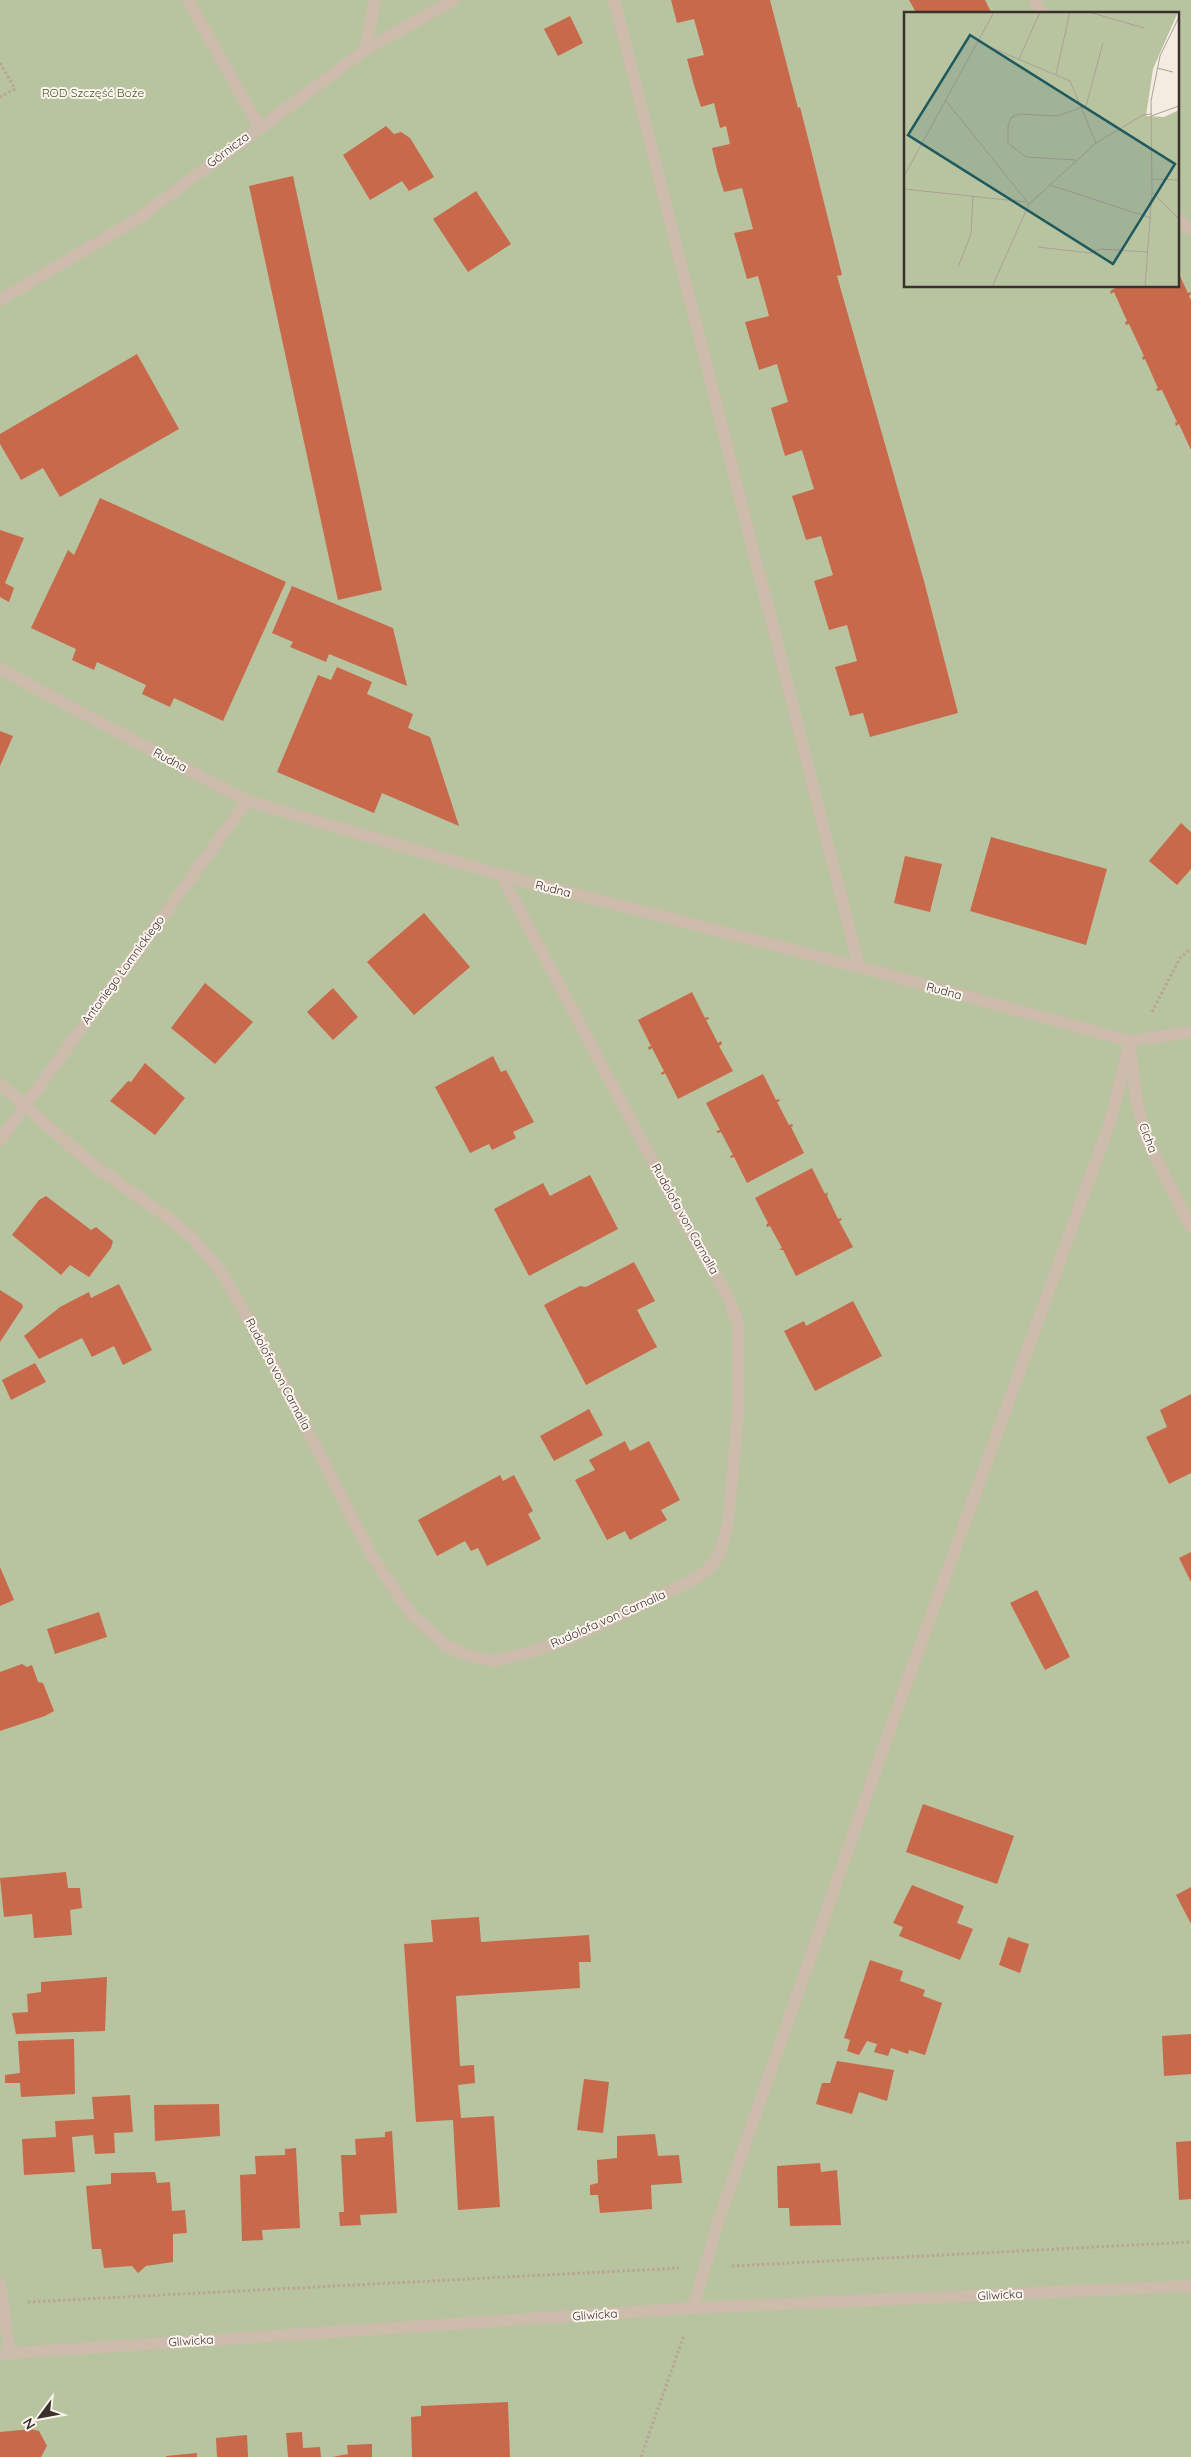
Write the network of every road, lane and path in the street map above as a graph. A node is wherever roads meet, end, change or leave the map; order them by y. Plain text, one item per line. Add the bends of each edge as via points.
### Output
1 (188, 0) edge
2 (375, 0) edge
3 (454, 0) edge
4 (614, 0) edge
5 (1035, 0) edge
6 (1041, 12) edge
7 (365, 50) junction
8 (0, 62) edge
9 (0, 97) edge
10 (259, 127) junction
11 (1178, 220) edge
12 (1191, 229) edge
13 (0, 300) edge
14 (0, 669) edge
15 (247, 801) junction
16 (501, 876) junction
17 (1191, 948) edge
18 (859, 967) junction
19 (1191, 1032) edge
20 (1148, 1037) junction
21 (1130, 1042) junction
22 (0, 1084) edge
23 (24, 1107) junction
24 (0, 1140) edge
25 (1191, 1227) edge
26 (1191, 2242) edge
27 (730, 2266) dead end
28 (682, 2268) dead end
29 (0, 2284) edge
30 (1191, 2286) edge
31 (3, 2304) junction
32 (693, 2308) junction
33 (5, 2353) edge
34 (641, 2457) edge

1 - 10 street
2 - 7 street
3 - 7 street, Górnicza
4 - 18 street
5 - 6 street
7 - 10 street, Górnicza
8 - 9 path via 14,89
10 - 13 street, Górnicza via 136,220
11 - 12 street
14 - 15 street, Rudna
15 - 16 street, Rudna
15 - 23 street, Antoniego Łomnickiego
16 - 18 street, Rudna
16 - 23 street, Rudolofa von Carnalla via 728,1297 738,1323 738,1413 728,1524 719,1555 697,1578 570,1639 528,1654 493,1661 466,1655 445,1645 411,1614 372,1556 266,1350 222,1273 190,1235 90,1163
17 - 20 path via 1180,958 1153,1008
18 - 21 street, Rudna
19 - 20 street
20 - 21 street
21 - 25 street, Cicha via 1135,1092 1145,1136
21 - 32 street via 1110,1125 891,1726 718,2222
22 - 23 street, Rudolofa von Carnalla
23 - 24 street, Antoniego Łomnickiego
26 - 27 path
28 - 31 path
29 - 31 street
30 - 32 street, Gliwicka
31 - 33 street
32 - 33 street, Gliwicka
32 - 34 path

